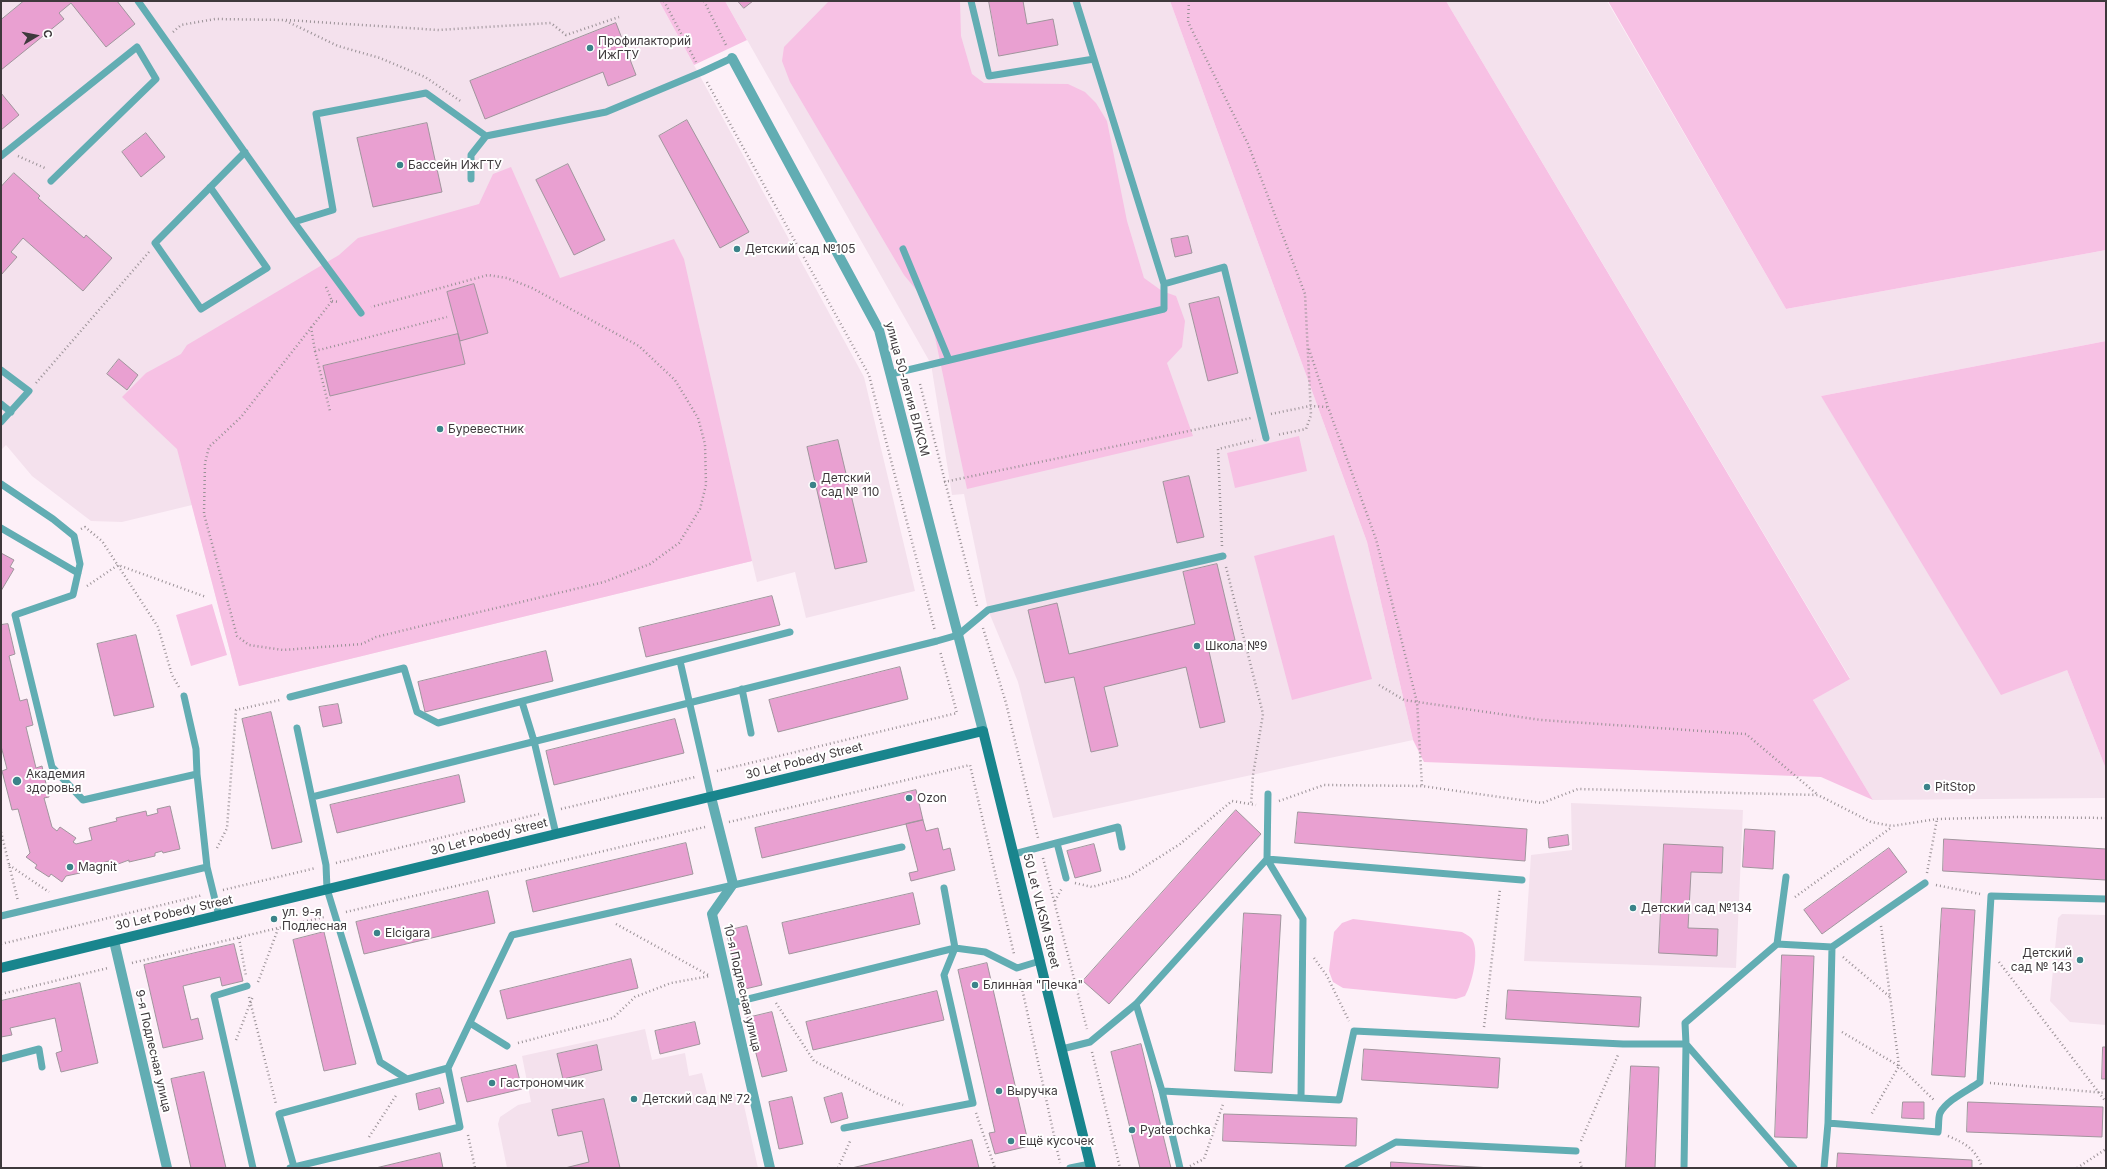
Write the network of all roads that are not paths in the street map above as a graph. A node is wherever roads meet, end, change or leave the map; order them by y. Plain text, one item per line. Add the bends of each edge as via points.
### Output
1 (138, 1) edge
2 (972, 1) edge
3 (1076, 1) edge
4 (732, 58) joint
5 (1094, 58) junction
6 (486, 136) junction
7 (245, 152) junction
8 (4, 154) edge
9 (471, 179) dead end
10 (51, 181) dead end
11 (210, 187) junction
12 (294, 222) junction
13 (903, 248) dead end
14 (1164, 284) junction
15 (359, 310) road end
16 (949, 360) junction
17 (1, 370) edge
18 (891, 374) junction
19 (1, 404) edge
20 (11, 412) junction
21 (1, 422) edge
22 (1266, 438) dead end
23 (1, 484) edge
24 (1, 528) edge
25 (1223, 556) dead end
26 (78, 573) junction
27 (790, 632) dead end
28 (958, 635) junction
29 (680, 661) junction
30 (742, 689) junction
31 (184, 696) road end
32 (290, 697) road end
33 (522, 702) junction
34 (690, 702) junction
35 (297, 728) dead end
36 (983, 731) junction
37 (751, 733) dead end
38 (534, 741) junction
39 (197, 774) junction
40 (1268, 794) dead end
41 (312, 796) junction
42 (712, 797) junction
43 (556, 834) junction
44 (1057, 843) junction
45 (902, 847) dead end
46 (1122, 847) dead end
47 (1014, 854) junction
48 (1266, 859) junction
49 (208, 867) junction
50 (1786, 877) dead end
51 (1066, 878) road end
52 (1522, 880) dead end
53 (1925, 883) road end
54 (733, 884) junction
55 (944, 888) dead end
56 (327, 889) junction
57 (2106, 899) edge
58 (1, 916) edge
59 (219, 916) junction
60 (114, 941) junction
61 (1777, 944) junction
62 (1832, 947) junction
63 (956, 948) junction
64 (1040, 961) junction
65 (1, 968) edge
66 (248, 986) road end
67 (732, 1004) junction
68 (1136, 1004) junction
69 (470, 1023) junction
70 (1686, 1044) junction
71 (507, 1046) road end
72 (1062, 1049) junction
73 (1, 1059) edge
74 (42, 1067) dead end
75 (448, 1068) junction
76 (407, 1079) junction
77 (1162, 1092) junction
78 (1301, 1098) junction
79 (1828, 1123) junction
80 (844, 1128) dead end
81 (1576, 1152) road end
82 (1091, 1166) edge
83 (167, 1168) edge
84 (253, 1168) edge
85 (292, 1168) edge
86 (770, 1168) edge
87 (1070, 1168) edge
88 (1180, 1168) edge
89 (1348, 1168) edge
90 (1684, 1168) edge
91 (1794, 1168) edge
92 (1824, 1168) edge

1 - 7 lane
2 - 5 lane via 989,76
3 - 5 lane
4 - 6 lane via 606,112
4 - 18 street, улица 50-летия ВЛКСМ via 879,330
5 - 14 lane
6 - 9 lane via 471,155
6 - 12 lane via 426,93 316,114 333,210
7 - 11 lane
7 - 12 lane
8 - 10 lane via 137,47 156,79
11 - 11 lane via 155,243 201,309 267,268
12 - 15 lane
13 - 16 lane
14 - 16 lane via 1164,309
14 - 22 lane via 1224,267
16 - 18 lane
17 - 20 lane via 29,391
18 - 28 street, улица 50-летия ВЛКСМ
19 - 20 lane
20 - 21 lane
23 - 26 lane via 74,536 80,564
24 - 26 lane
25 - 28 lane via 988,610
26 - 39 lane via 73,595 15,615 52,767 83,800
27 - 29 lane
28 - 30 lane
28 - 36 street, улица 50-летия ВЛКСМ
29 - 33 lane
29 - 34 lane
30 - 34 lane
30 - 37 lane
31 - 39 lane via 196,749
32 - 33 lane via 404,668 417,712 438,723
33 - 38 lane
34 - 38 lane
34 - 42 lane
35 - 41 lane
36 - 42 main road, 30 Let Pobedy Street
36 - 47 main road, 50 Let VLKSM Street
38 - 41 lane
38 - 43 lane
39 - 49 lane
40 - 48 lane
41 - 56 lane via 326,865
42 - 43 main road, 30 Let Pobedy Street
42 - 54 street
43 - 56 main road, 30 Let Pobedy Street
44 - 46 lane via 1118,827
44 - 47 lane
44 - 51 lane
45 - 54 lane
47 - 64 main road, 50 Let VLKSM Street
48 - 52 lane
48 - 68 lane
48 - 78 lane via 1303,919
49 - 58 lane
49 - 59 lane
50 - 61 lane
53 - 62 lane
54 - 67 street, 10-я Подлесная улица via 712,914
54 - 69 lane via 512,934
55 - 63 lane
56 - 59 main road, 30 Let Pobedy Street
56 - 76 lane via 380,1062
57 - 79 lane via 1991,896 1980,1082 1949,1103 1940,1114 1938,1132
59 - 60 main road, 30 Let Pobedy Street
60 - 65 main road, 30 Let Pobedy Street
60 - 83 street, 9-я Подлесная улица
61 - 62 lane
61 - 70 lane via 1686,1023
62 - 79 lane
63 - 64 lane via 985,952 1017,968
63 - 67 lane
63 - 80 lane via 944,975 973,1103
64 - 72 main road, 50 Let VLKSM Street
66 - 84 lane via 214,996
67 - 86 street, 10-я Подлесная улица
68 - 72 lane via 1090,1042
68 - 77 lane
69 - 71 lane
69 - 75 lane
70 - 78 lane via 1623,1044 1354,1031 1339,1100
70 - 90 lane
70 - 91 lane
72 - 82 main road, 50 Let VLKSM Street
73 - 74 lane via 39,1049
75 - 76 lane
75 - 85 lane via 460,1127
76 - 85 lane via 279,1114
77 - 78 lane
77 - 88 lane
79 - 92 lane
81 - 89 lane via 1396,1142
82 - 87 lane

